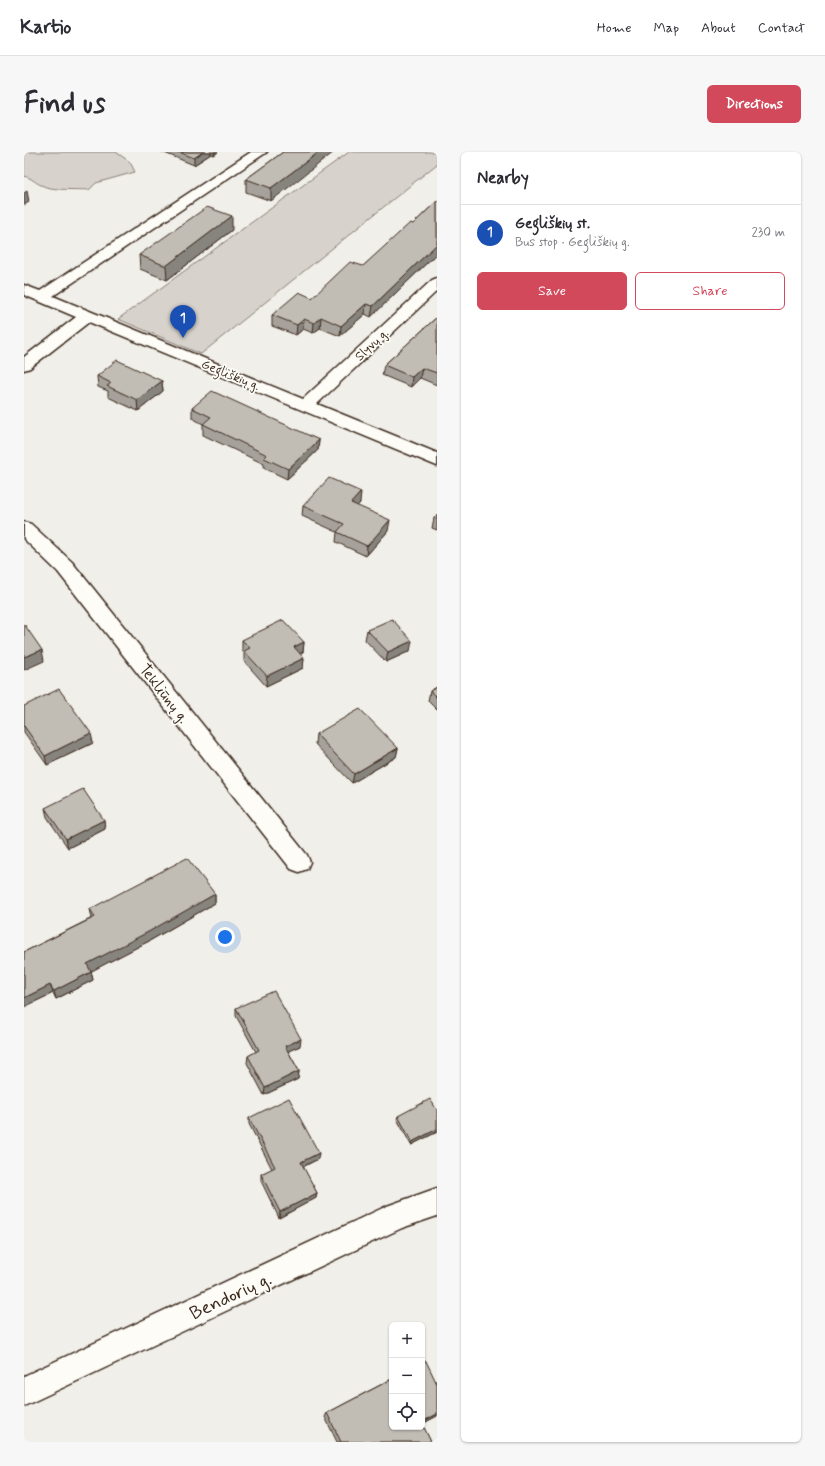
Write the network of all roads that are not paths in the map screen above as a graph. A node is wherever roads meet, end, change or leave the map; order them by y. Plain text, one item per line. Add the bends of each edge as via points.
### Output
1 (260, 152) edge
2 (437, 282) edge
3 (24, 290) edge
4 (42, 297) junction
5 (87, 316) junction
6 (24, 365) edge
7 (306, 405) junction
8 (437, 460) edge
9 (24, 528) edge
10 (299, 862) dead end
11 (437, 1202) edge
12 (24, 1391) edge

1 - 4 street
2 - 7 street, Slyvų g.
3 - 4 street, Gegliškių g.
4 - 5 street, Gegliškių g.
5 - 6 street
5 - 7 street, Gegliškių g.
7 - 8 street, Gegliškių g.
9 - 10 street, Tekliūnų g. via 65,567
11 - 12 street, Bendorių g. via 397,1216

